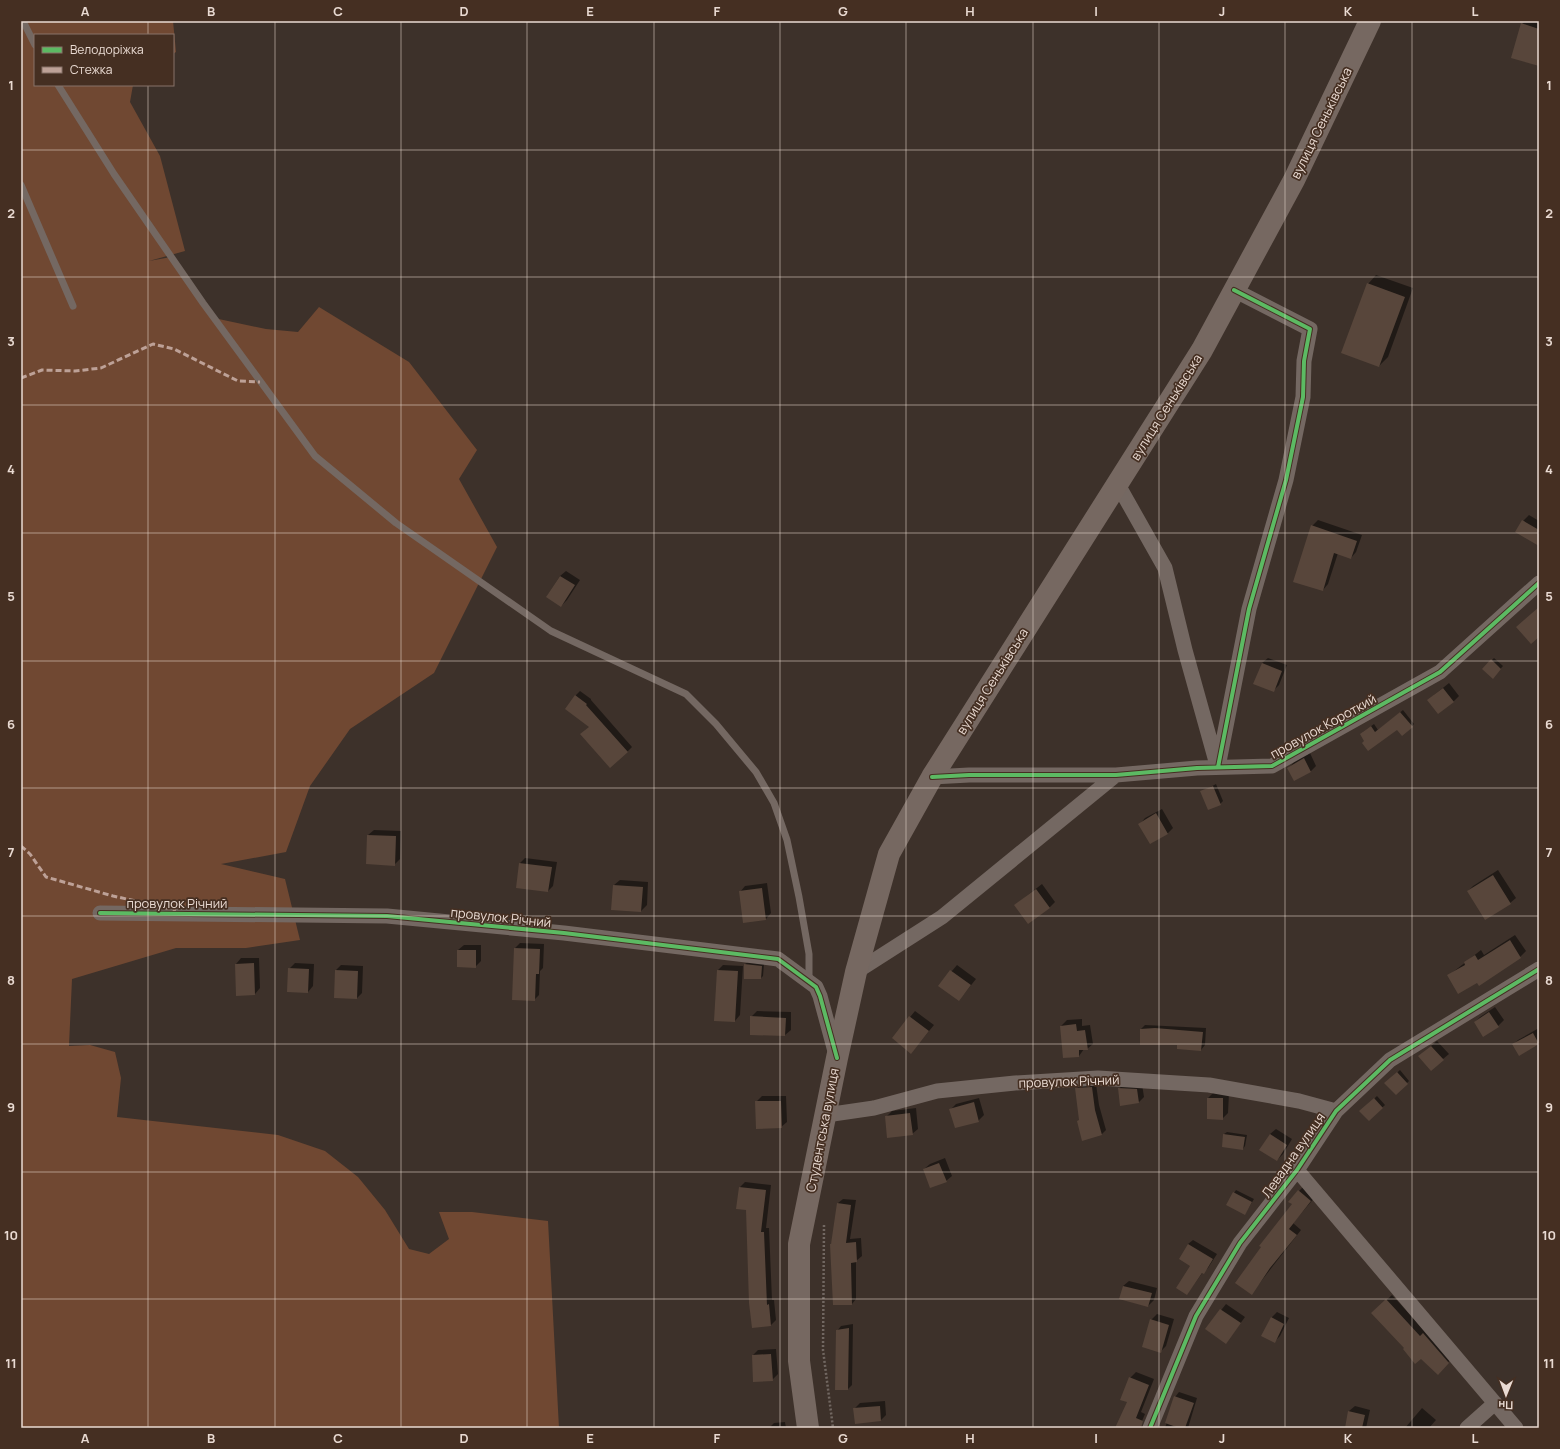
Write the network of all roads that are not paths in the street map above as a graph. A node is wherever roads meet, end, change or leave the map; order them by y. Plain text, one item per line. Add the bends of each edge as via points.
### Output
1 (23, 21) edge
2 (1370, 21) edge
3 (34, 43) edge
4 (59, 86) edge
5 (21, 185) edge
6 (1234, 290) junction
7 (73, 306) dead end
8 (1117, 483) junction
9 (1539, 583) edge
10 (1218, 767) junction
11 (1116, 776) junction
12 (932, 777) junction
13 (100, 913) dead end
14 (1539, 969) edge
15 (856, 972) junction
16 (810, 982) junction
17 (837, 1058) junction
18 (1336, 1110) junction
19 (826, 1115) junction
20 (1297, 1170) junction
21 (1495, 1402) junction
22 (808, 1428) edge
23 (1150, 1428) edge
24 (1467, 1428) edge
25 (1516, 1428) edge

1 - 3 lane
2 - 6 main road, вулиця Сенькiвська via 1294,180
4 - 16 lane via 114,174 198,296 315,456 396,523 551,631 686,694 716,724 756,772 774,803 787,840 798,890 809,954
5 - 7 lane
6 - 8 main road, вулиця Сенькiвська via 1202,350
6 - 10 street via 1310,329 1304,362 1303,397 1286,480 1249,609
8 - 10 street via 1165,568
8 - 12 main road, вулиця Сенькiвська
9 - 10 street, провулок Короткий via 1440,672 1272,766
10 - 11 street, провулок Короткий
11 - 12 street, провулок Короткий
11 - 15 street via 942,917
12 - 15 main road, Студентська вулиця via 889,854
13 - 16 street, провулок Рiчний via 387,916 556,932 778,959
14 - 18 street, Левадна вулиця via 1390,1060
15 - 17 main road, Студентська вулиця
16 - 17 street, провулок Рiчний via 820,996
17 - 19 main road, Студентська вулиця
18 - 19 street, провулок Річний via 1209,1085 1098,1078 937,1091 874,1108
18 - 20 street, Левадна вулиця
19 - 22 main road, Студентська вулиця via 799,1244 799,1361
20 - 21 street
20 - 23 street, Левадна вулиця via 1240,1243 1196,1316
21 - 24 street
21 - 25 street

